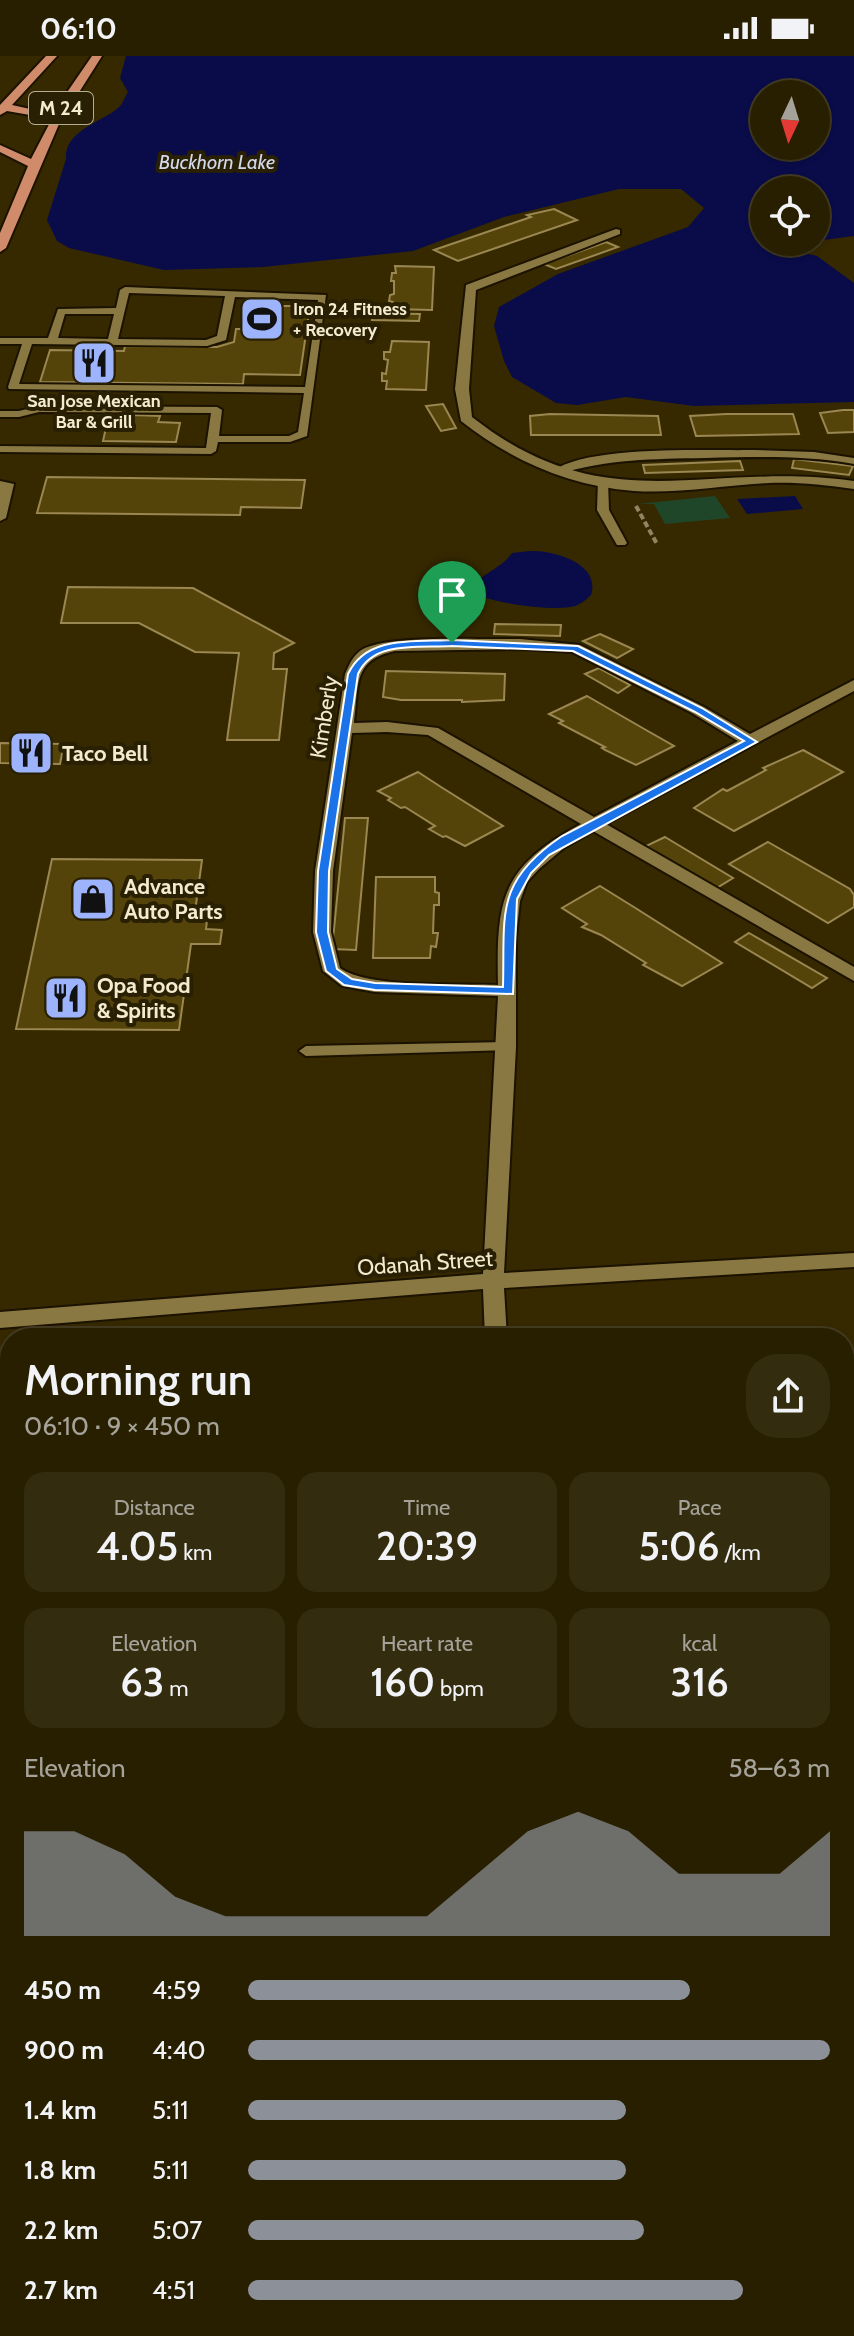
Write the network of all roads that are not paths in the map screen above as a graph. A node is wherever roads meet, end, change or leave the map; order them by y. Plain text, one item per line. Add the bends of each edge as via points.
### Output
1 (52, 56) edge
2 (97, 56) edge
3 (62, 107) junction
4 (1, 108) edge
5 (0, 148) edge
6 (34, 165) junction
7 (616, 232) dead end
8 (0, 248) edge
9 (230, 295) junction
10 (120, 311) junction
11 (0, 341) edge
12 (28, 341) junction
13 (52, 341) junction
14 (112, 342) junction
15 (310, 390) junction
16 (0, 414) edge
17 (213, 439) junction
18 (0, 449) edge
19 (854, 461) edge
20 (558, 471) junction
21 (602, 481) junction
22 (0, 484) edge
23 (854, 485) edge
24 (0, 518) edge
25 (621, 543) dead end
26 (854, 685) edge
27 (346, 728) junction
28 (752, 742) junction
29 (594, 824) junction
30 (854, 975) edge
31 (508, 991) junction
32 (507, 1047) junction
33 (306, 1051) dead end
34 (854, 1260) edge
35 (493, 1281) junction
36 (0, 1320) edge
37 (495, 1328) edge

1 - 4 main road, M 24
2 - 3 main road, M 24
3 - 4 main road via 30,112
3 - 6 main road, M 24
5 - 6 main road
6 - 8 main road, M 24
7 - 20 street via 470,288 462,389 466,418 494,442
9 - 10 lane via 125,290
9 - 14 lane via 222,338 207,343
9 - 15 lane via 323,297
10 - 13 lane via 61,311
10 - 14 lane
11 - 12 lane
12 - 13 lane
12 - 15 lane via 13,387
13 - 14 lane
15 - 17 lane via 303,434 296,438
16 - 17 lane via 39,409 217,410
17 - 18 lane via 211,451
19 - 20 lane via 786,453 626,457 578,462
20 - 21 street
21 - 23 street via 664,487 807,479
21 - 25 lane via 603,510
22 - 24 lane via 8,484
26 - 28 street
27 - 28 street, Kimberly via 353,674 371,651 520,644 575,648
27 - 29 street via 432,731
27 - 31 street, Kimberly via 324,871 322,932 332,971 348,982 375,986
28 - 29 street
29 - 30 street
29 - 31 street via 545,853 526,872 512,899
31 - 32 street
32 - 33 lane
32 - 35 street
34 - 35 street, Odanah Street
35 - 36 street, Odanah Street
35 - 37 street

